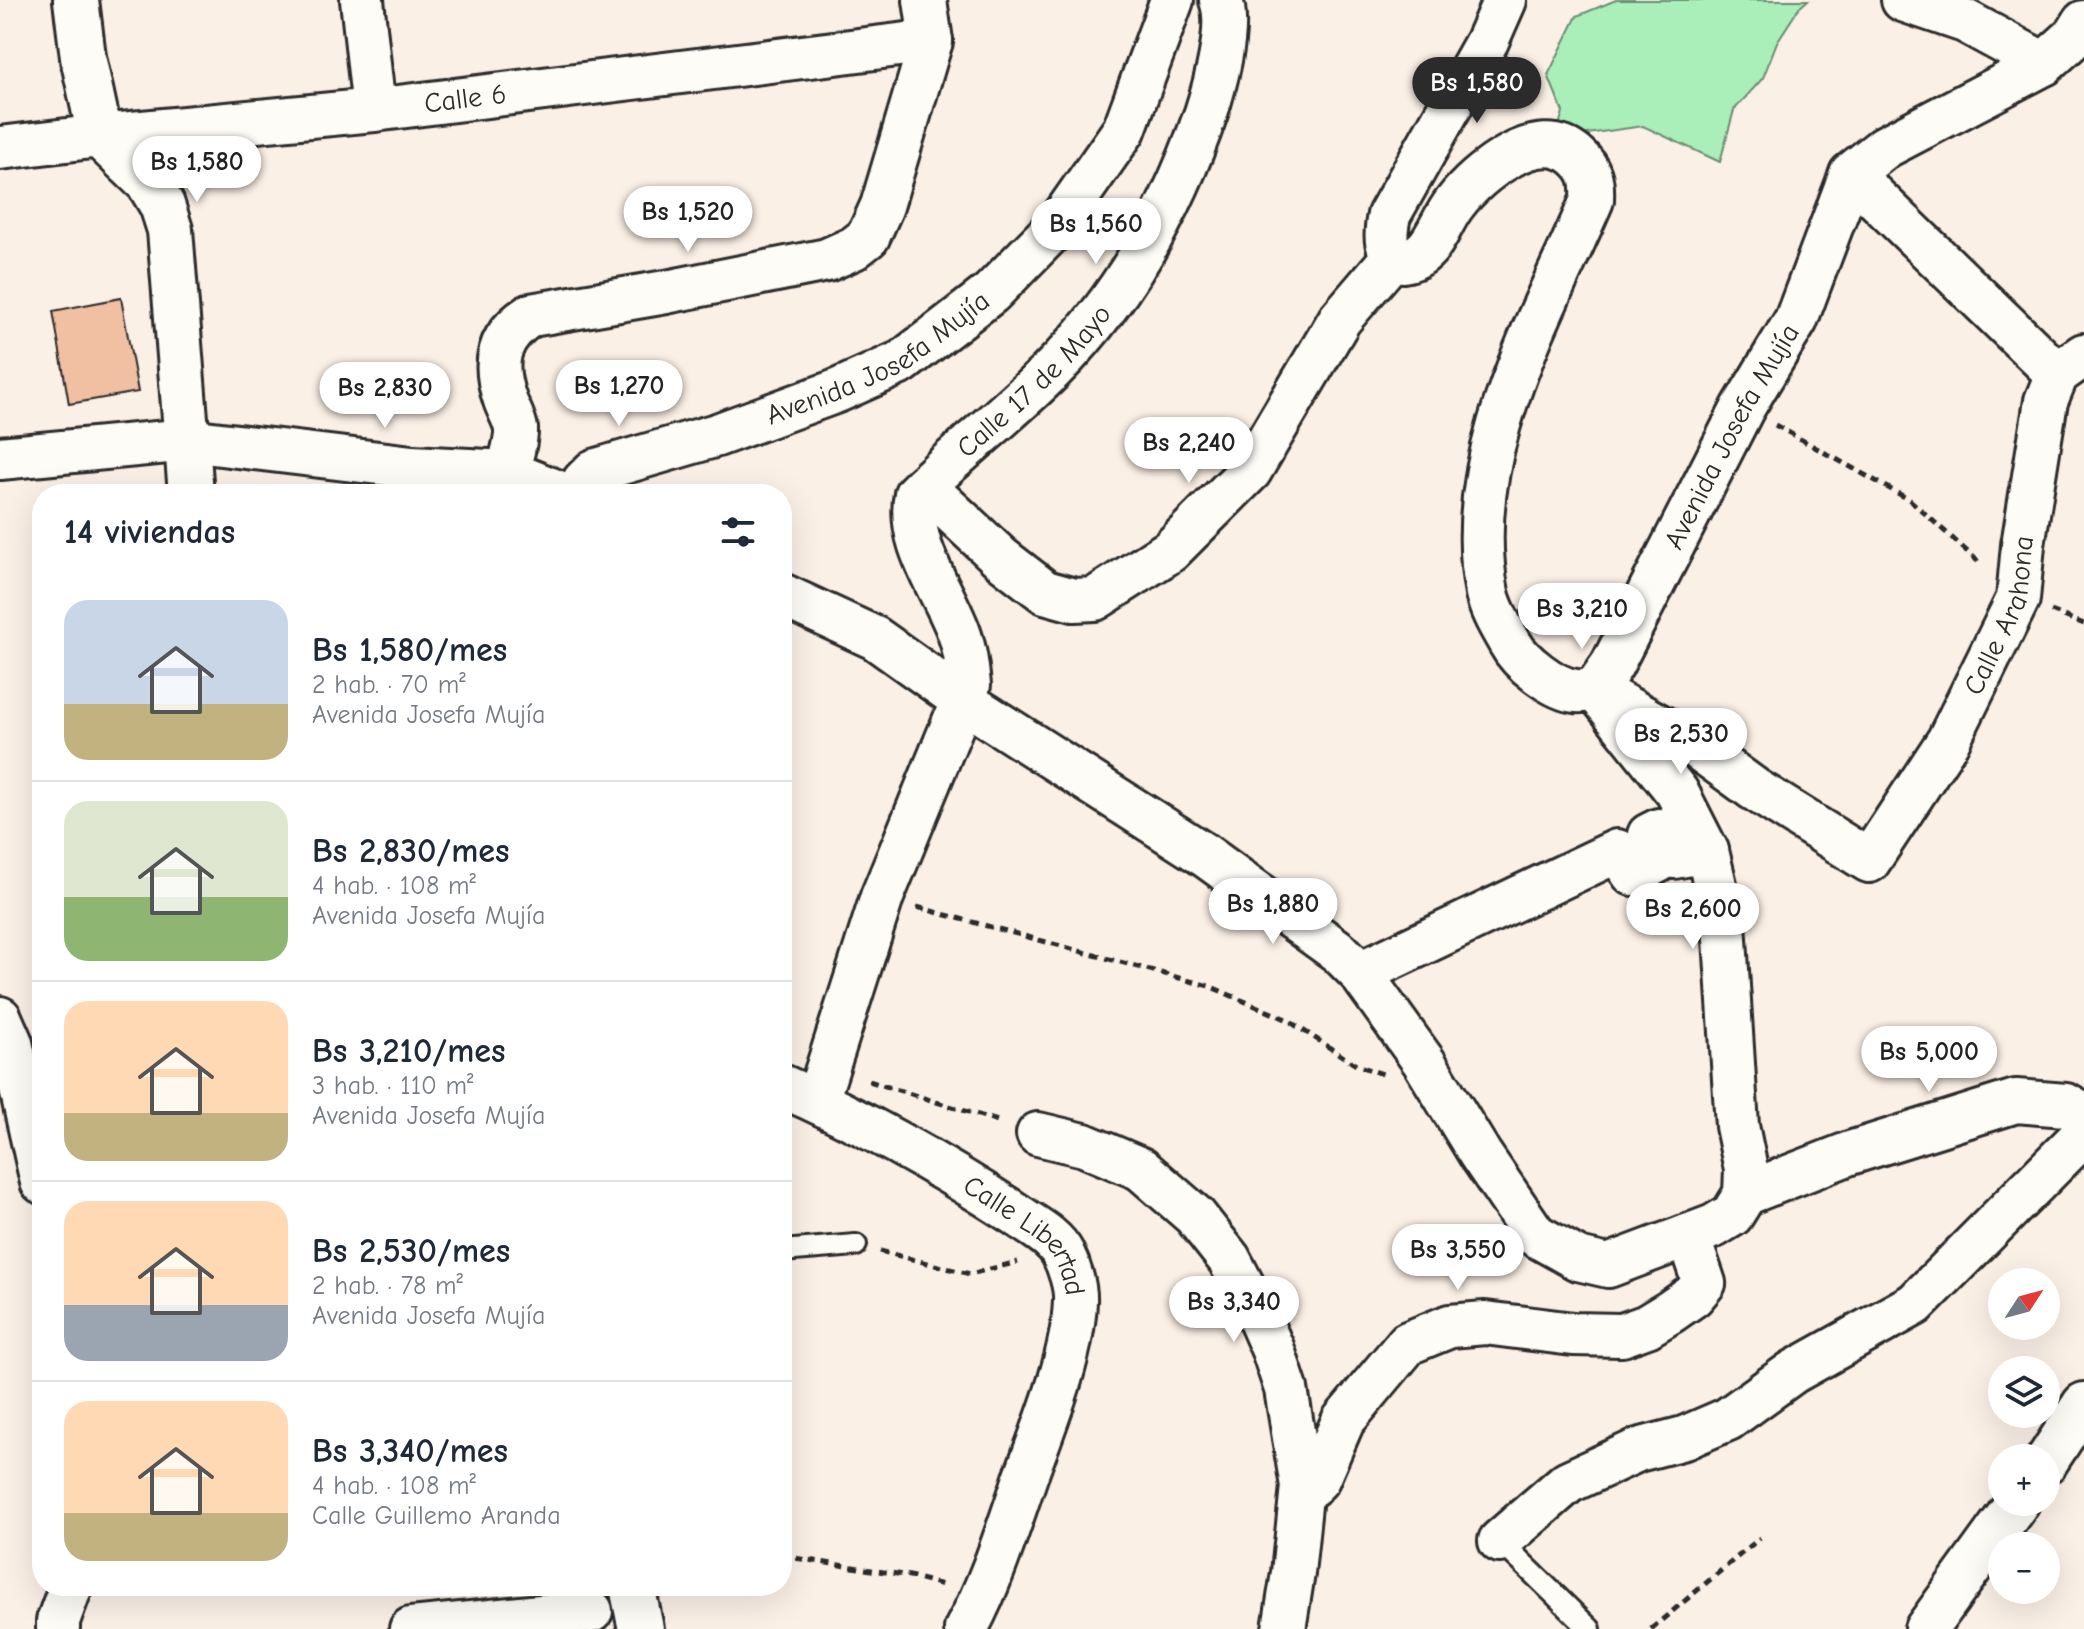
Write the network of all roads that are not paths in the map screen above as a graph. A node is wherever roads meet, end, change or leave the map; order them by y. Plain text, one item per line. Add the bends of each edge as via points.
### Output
1 (76, 0) edge
2 (362, 0) edge
3 (925, 0) edge
4 (1172, 0) edge
5 (1221, 0) edge
6 (1505, 0) edge
7 (1903, 0) edge
8 (2084, 22) edge
9 (931, 41) junction
10 (2044, 64) junction
11 (374, 110) junction
12 (100, 136) junction
13 (0, 148) edge
14 (1851, 174) junction
15 (1394, 256) junction
16 (2070, 365) edge
17 (188, 440) junction
18 (0, 458) edge
19 (508, 472) junction
20 (190, 484) edge
21 (538, 484) edge
22 (583, 484) edge
23 (924, 486) junction
24 (792, 600) edge
25 (1595, 689) junction
26 (962, 700) junction
27 (1707, 851) junction
28 (1360, 973) junction
29 (0, 1018) edge
30 (809, 1085) edge
31 (2084, 1121) edge
32 (1038, 1134) road end
33 (2084, 1134) edge
34 (32, 1137) edge
35 (1745, 1194) junction
36 (1688, 1236) junction
37 (856, 1245) road end
38 (792, 1250) edge
39 (2084, 1404) edge
40 (2058, 1444) edge
41 (1302, 1486) junction
42 (2008, 1516) edge
43 (1500, 1541) joint
44 (67, 1596) edge
45 (634, 1596) edge
46 (591, 1611) dead end
47 (975, 1612) edge
48 (1578, 1624) edge
49 (58, 1629) edge
50 (411, 1629) edge
51 (641, 1629) edge
52 (1284, 1629) edge
53 (1926, 1629) edge

1 - 12 main road
2 - 11 street
3 - 9 street
4 - 22 street, Avenida Josefa Mujía via 1124,130 1057,226 991,293 902,362 717,435 594,471
5 - 23 street, Calle 17 de Mayo via 1223,29 1214,90 1168,208 1120,291 1052,371
6 - 15 street via 1389,215 1385,236
7 - 10 street via 1965,21
8 - 10 street
9 - 11 street, Calle 6
9 - 19 street via 882,206 868,237 854,248 827,260 531,315 515,325 499,356 504,397 516,428
10 - 14 street via 1885,147
11 - 12 street, Calle 6
12 - 13 street, Calle 6
12 - 17 main road via 149,183 170,230
14 - 16 street
14 - 25 street, Avenida Josefa Mujía via 1796,320 1743,408
15 - 23 street via 1340,319 1250,471 1170,551 1095,599 1045,592
15 - 25 street via 1403,261 1423,253 1455,203 1494,166 1526,147 1555,146 1571,152 1593,178 1592,200 1507,395 1491,450 1483,517 1487,594 1517,655 1545,678 1575,691
16 - 25 street, Calle Arahona via 2046,401 2018,599 1948,741 1869,861 1695,746
17 - 18 street
17 - 19 street via 412,467
17 - 20 main road
19 - 21 street
23 - 26 street via 912,512 966,657 969,685
24 - 26 street via 875,638
25 - 27 street via 1677,792
26 - 28 street via 1206,856 1339,952
26 - 30 street
27 - 28 street via 1674,857 1659,830 1649,835 1658,861 1633,874 1617,851
27 - 35 street via 1724,923
28 - 36 street via 1535,1235 1578,1259 1608,1266
29 - 34 street via 11,1043
30 - 47 street, Calle Libertad via 976,1188 1062,1251 1076,1297 1071,1335 1045,1424
31 - 35 street via 2066,1105 2016,1101 1850,1153
32 - 41 street via 1084,1145 1141,1169 1195,1216 1229,1259 1282,1376
33 - 43 street via 1915,1304 1793,1372 1728,1419 1638,1450 1568,1482
35 - 36 street via 1732,1215
36 - 41 street via 1704,1283 1647,1326 1622,1335 1485,1323 1450,1326 1408,1343 1343,1421 1318,1479
37 - 38 lane
39 - 40 street
41 - 52 street
42 - 53 street
43 - 48 lane
44 - 49 street
45 - 51 main road
46 - 50 street

